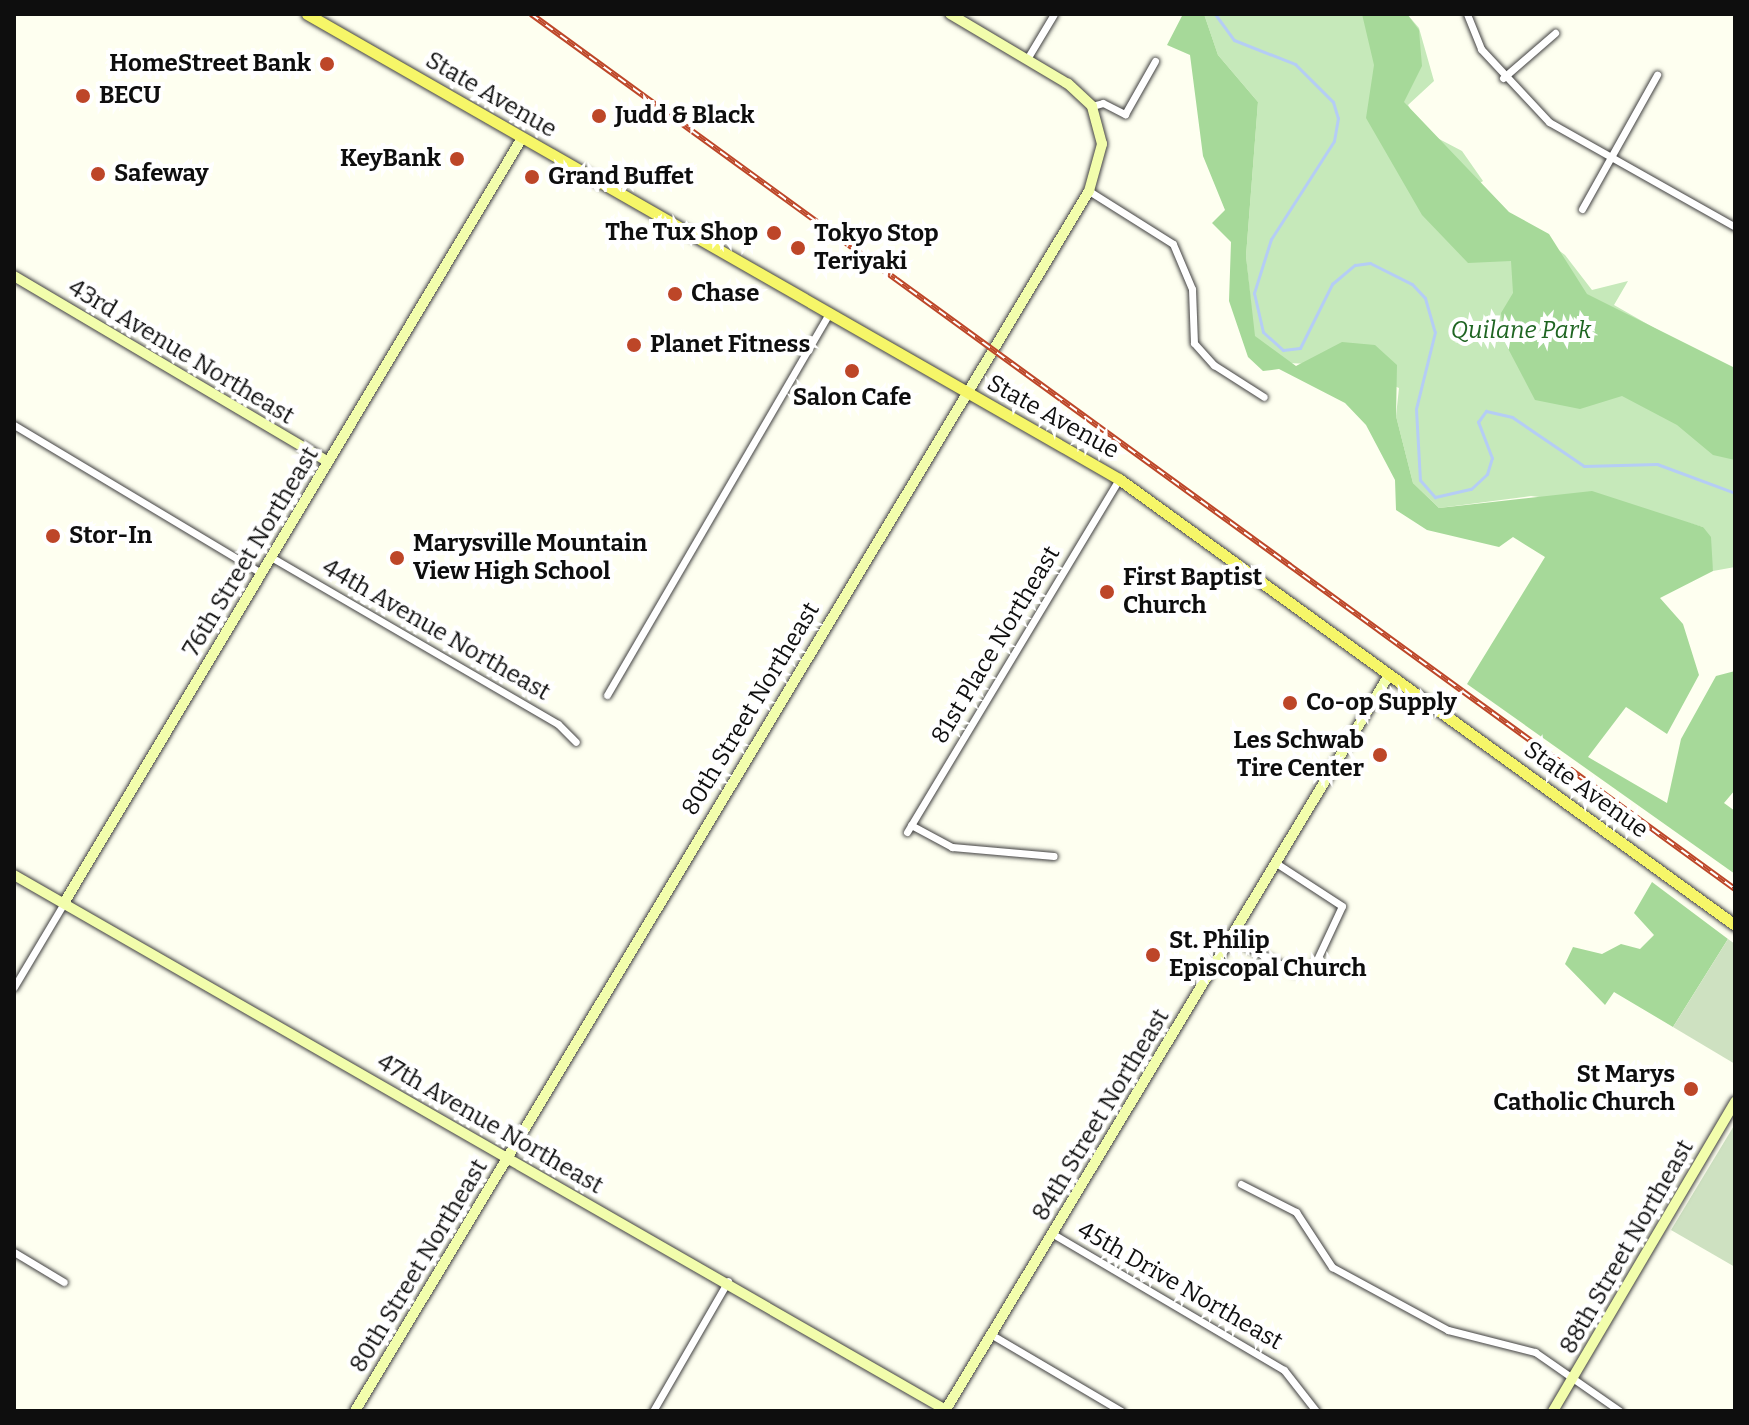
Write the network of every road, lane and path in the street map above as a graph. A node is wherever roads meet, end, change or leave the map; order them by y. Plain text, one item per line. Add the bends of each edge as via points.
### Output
1 (307, 14) edge
2 (950, 14) edge
3 (1054, 14) edge
4 (1467, 14) edge
5 (1555, 33) dead end
6 (1027, 59) junction
7 (1155, 61) dead end
8 (1657, 75) dead end
9 (1503, 78) junction
10 (1092, 106) junction
11 (522, 138) junction
12 (1610, 159) junction
13 (1089, 191) junction
14 (1582, 209) dead end
15 (1735, 227) edge
16 (14, 276) edge
17 (829, 314) junction
18 (964, 391) junction
19 (1264, 397) dead end
20 (14, 425) edge
21 (328, 462) junction
22 (1119, 479) junction
23 (271, 557) junction
24 (261, 573) junction
25 (1389, 675) junction
26 (607, 695) dead end
27 (576, 742) dead end
28 (1054, 856) dead end
29 (1276, 863) junction
30 (14, 875) edge
31 (64, 903) junction
32 (1735, 925) edge
33 (1231, 938) junction
34 (14, 987) edge
35 (1735, 1102) edge
36 (508, 1157) junction
37 (1241, 1184) dead end
38 (1053, 1234) junction
39 (14, 1252) edge
40 (728, 1281) junction
41 (64, 1282) dead end
42 (992, 1335) junction
43 (1572, 1379) junction
44 (946, 1410) edge
45 (355, 1411) edge
46 (653, 1411) edge
47 (1121, 1411) edge
48 (1316, 1411) edge
49 (1553, 1411) edge
50 (1620, 1411) edge

1 - 11 main road, State Avenue
2 - 6 street
3 - 6 street
4 - 9 street
5 - 9 street
6 - 10 street
7 - 10 street via 1125,114 1103,103
8 - 12 street
9 - 12 street via 1549,122
10 - 13 street, 80th Street Northeast via 1102,144
11 - 17 main road, State Avenue
11 - 21 street, 76th Street Northeast
12 - 14 street
12 - 15 street
13 - 18 street, 80th Street Northeast
13 - 19 street via 1173,244 1192,289 1194,343 1214,365
16 - 21 street, 43rd Avenue Northeast
17 - 18 main road, State Avenue
17 - 26 street
18 - 22 main road, State Avenue
18 - 36 street, 80th Street Northeast
20 - 24 street
21 - 23 street, 76th Street Northeast
22 - 25 main road, State Avenue
22 - 28 street, 81st Place Northeast via 909,828 952,847
23 - 24 street, 76th Street Northeast
23 - 27 street, 44th Avenue Northeast via 558,724
24 - 31 street, 76th Street Northeast
25 - 29 street, 84th Street Northeast
25 - 32 main road, State Avenue
29 - 33 street, 84th Street Northeast
29 - 33 street via 1335,897 1343,911 1309,970 1288,970
30 - 31 street, 47th Avenue Northeast
31 - 34 street, 76th Street Northeast
31 - 36 street, 47th Avenue Northeast
33 - 38 street, 84th Street Northeast
35 - 43 street, 88th Street Northeast
36 - 40 street, 47th Avenue Northeast
36 - 45 street, 80th Street Northeast
37 - 43 street via 1296,1212 1332,1267 1448,1330 1535,1352
38 - 42 street, 84th Street Northeast
38 - 48 street, 45th Drive Northeast via 1284,1370
39 - 41 street
40 - 44 street, 47th Avenue Northeast
40 - 46 street
42 - 44 street, 84th Street Northeast
42 - 47 street
43 - 49 street, 88th Street Northeast
43 - 50 street

